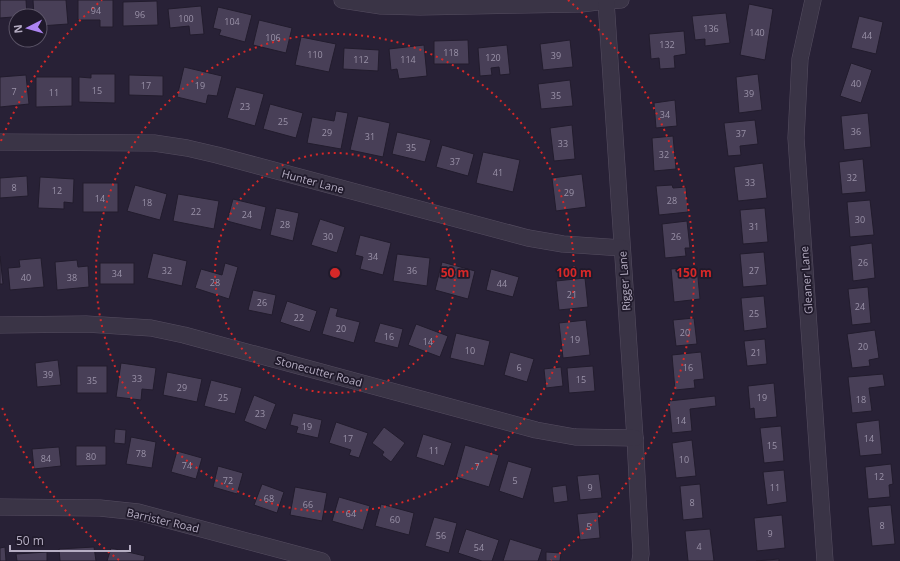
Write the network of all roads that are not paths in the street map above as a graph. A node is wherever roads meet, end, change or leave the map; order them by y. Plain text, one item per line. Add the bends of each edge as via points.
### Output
1 (342, 0) edge
2 (613, 0) edge
3 (813, 0) edge
4 (0, 142) edge
5 (622, 248) junction
6 (0, 324) edge
7 (635, 438) junction
8 (0, 507) edge
9 (322, 561) edge
10 (640, 561) edge
11 (825, 561) edge

1 - 2 street via 381,6 420,7 581,4
2 - 5 street, Rigger Lane
3 - 11 street, Gleaner Lane via 800,59 796,138
4 - 5 street, Hunter Lane via 154,143 187,148 528,238 564,244
5 - 7 street, Rigger Lane
6 - 7 street, Stonecutter Road via 86,324 151,328 536,430 575,437
7 - 10 street, Rigger Lane
8 - 9 street, Barrister Road via 100,508 138,512

